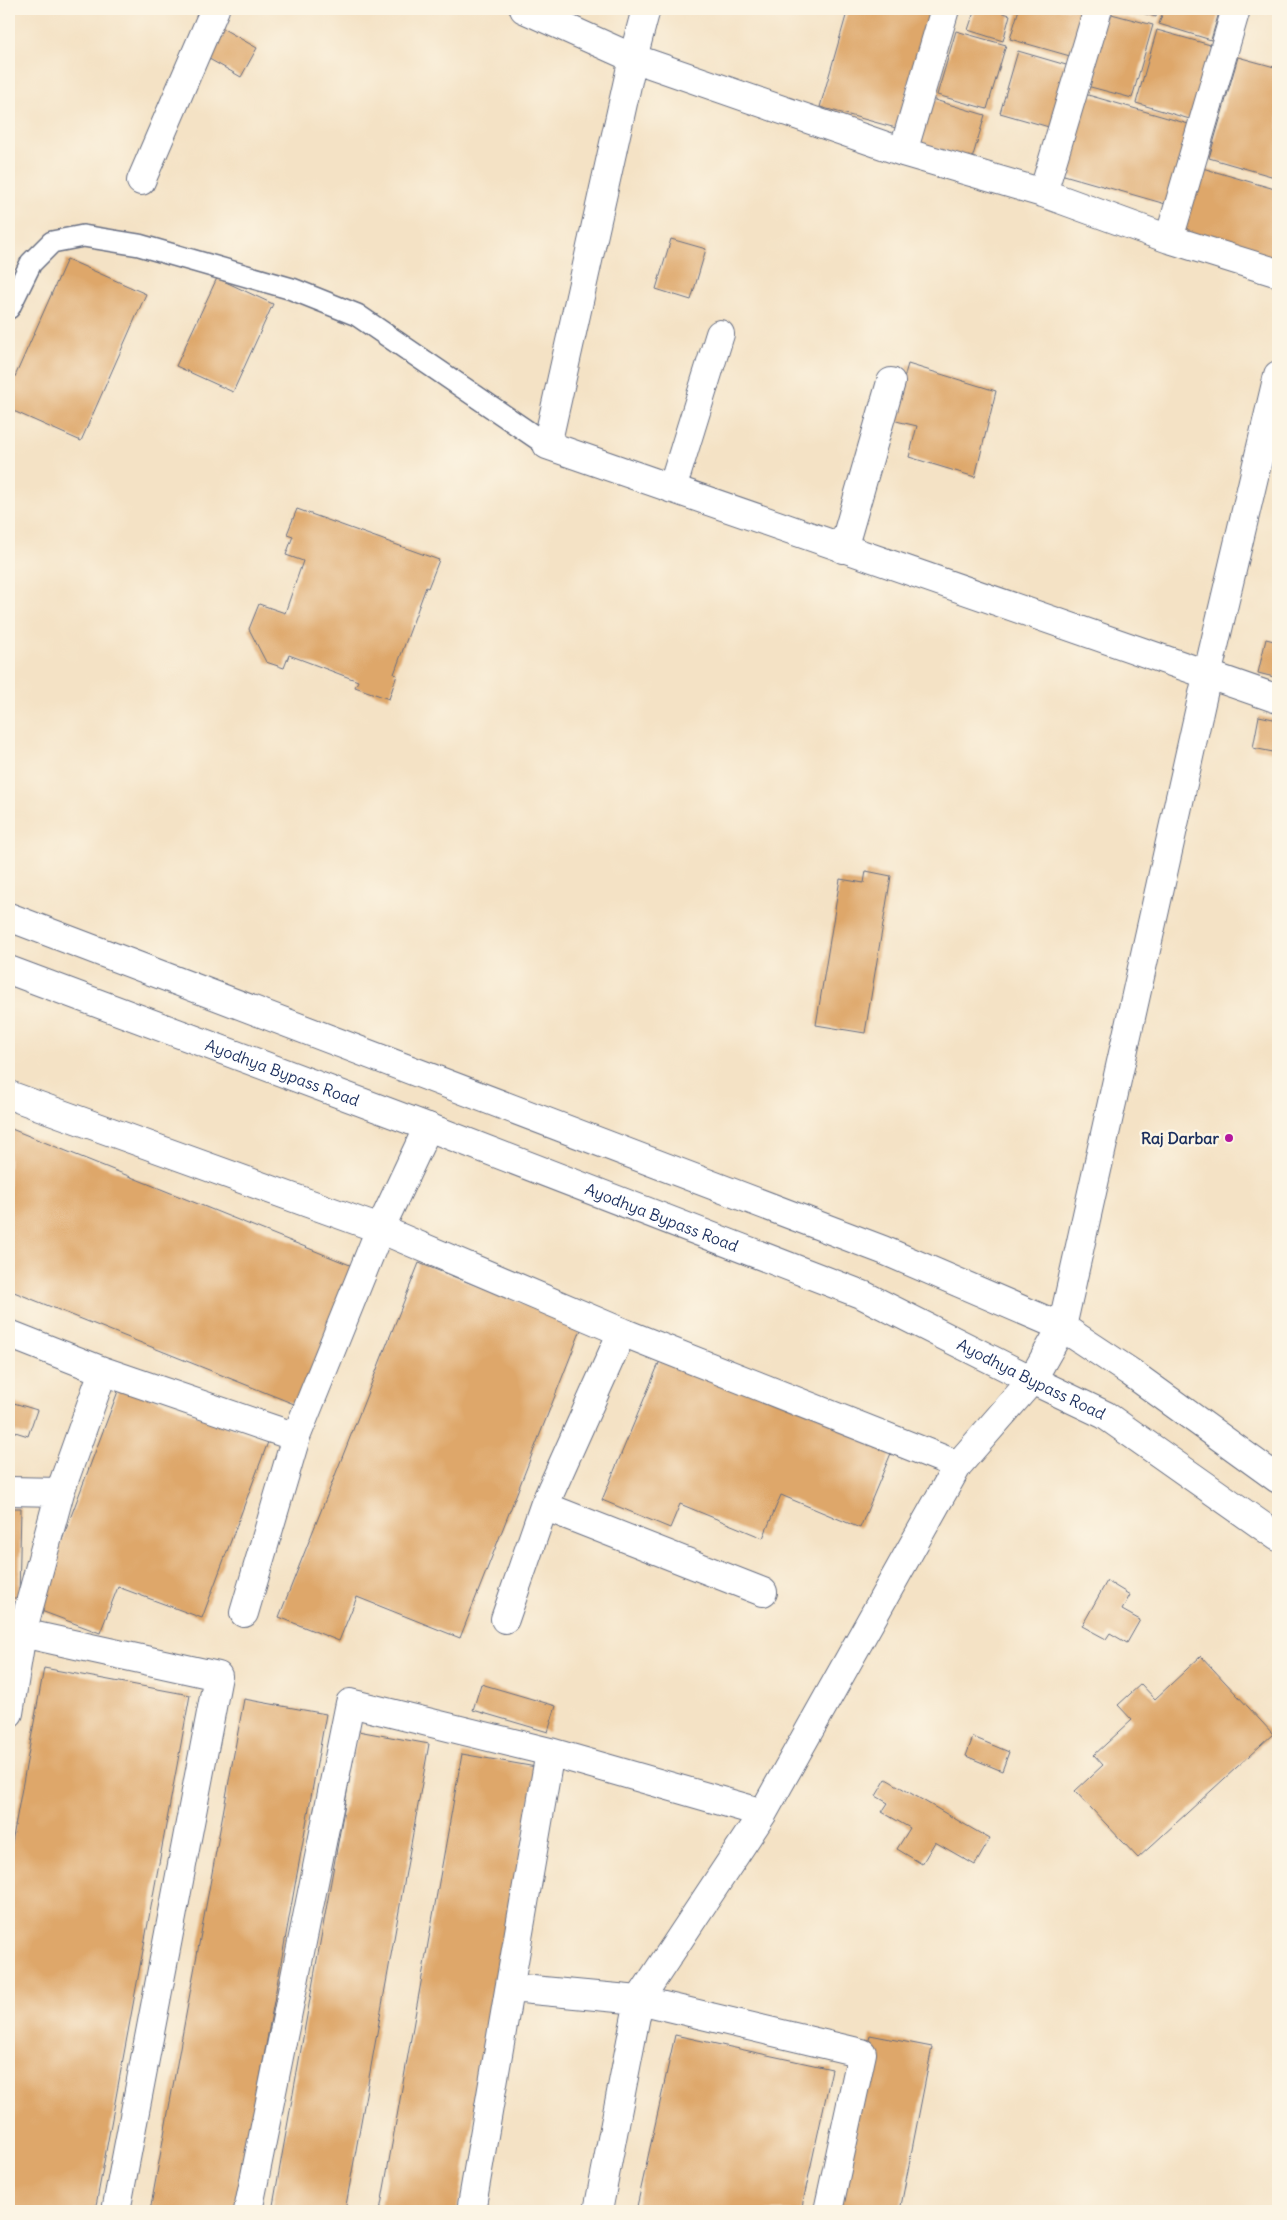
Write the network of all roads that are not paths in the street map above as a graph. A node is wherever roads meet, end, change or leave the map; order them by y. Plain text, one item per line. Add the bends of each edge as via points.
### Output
1 (215, 9) edge
2 (524, 9) edge
3 (646, 9) edge
4 (945, 9) edge
5 (1098, 9) edge
6 (1236, 9) edge
7 (633, 58) junction
8 (903, 152) junction
9 (140, 181) dead end
10 (1043, 193) junction
11 (1169, 239) junction
12 (1278, 273) edge
13 (9, 308) edge
14 (720, 334) dead end
15 (1278, 375) edge
16 (891, 382) dead end
17 (547, 445) junction
18 (672, 489) junction
19 (843, 549) junction
20 (1207, 676) junction
21 (1278, 699) edge
22 (9, 917) edge
23 (9, 970) edge
24 (9, 1095) edge
25 (428, 1127) junction
26 (380, 1229) junction
27 (1062, 1327) junction
28 (622, 1332) junction
29 (9, 1334) edge
30 (103, 1371) junction
31 (1032, 1380) junction
32 (296, 1437) junction
33 (958, 1464) junction
34 (1278, 1479) edge
35 (9, 1490) edge
36 (60, 1492) junction
37 (544, 1506) junction
38 (1278, 1537) edge
39 (763, 1592) dead end
40 (244, 1612) dead end
41 (505, 1619) dead end
42 (15, 1633) edge
43 (9, 1713) edge
44 (550, 1752) junction
45 (763, 1813) junction
46 (511, 1988) junction
47 (639, 2000) junction
48 (116, 2211) edge
49 (248, 2211) edge
50 (471, 2211) edge
51 (598, 2211) edge
52 (828, 2211) edge

1 - 9 street
2 - 7 street
3 - 7 street
4 - 8 street
5 - 10 street
6 - 11 street
7 - 8 street
7 - 17 street
8 - 10 street
10 - 11 street
11 - 12 street
13 - 17 lane via 31,263 52,242 83,236 139,244 292,289 357,315
14 - 18 street
15 - 20 street
16 - 19 street
17 - 18 street
18 - 19 street
19 - 20 street
20 - 21 street
20 - 27 street
22 - 27 street via 883,1250
23 - 25 street, Ayodhya Bypass Road
24 - 26 street
25 - 26 street
25 - 31 street, Ayodhya Bypass Road via 863,1295
26 - 28 street
26 - 32 street
27 - 31 street
27 - 34 street
28 - 33 street
28 - 37 street
29 - 30 street
30 - 32 street
30 - 36 street
31 - 33 street
31 - 38 street, Ayodhya Bypass Road via 1105,1415
32 - 40 street
33 - 45 street
35 - 36 street
36 - 42 street
37 - 39 street
37 - 41 street
42 - 43 street
42 - 48 street via 218,1676
44 - 45 street
44 - 46 street
44 - 49 street via 350,1703
45 - 47 street
46 - 47 street
46 - 50 street
47 - 51 street
47 - 52 street via 862,2053

